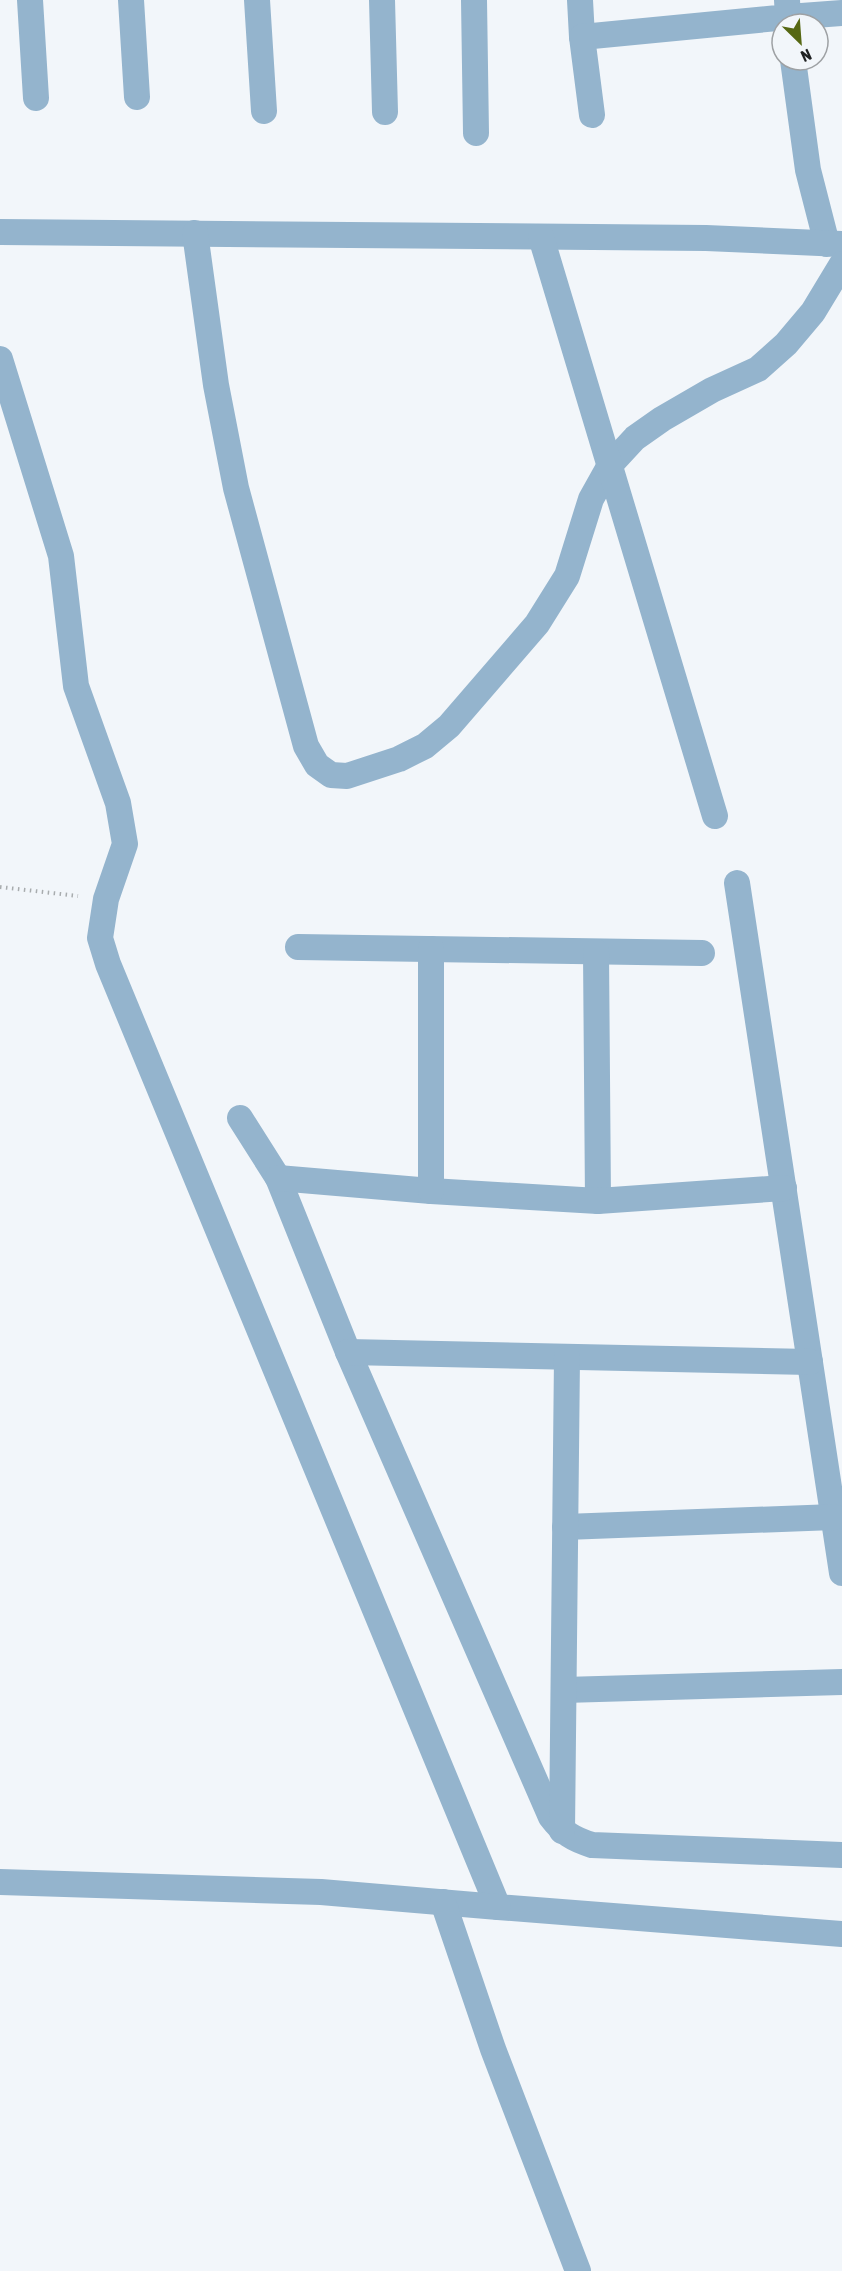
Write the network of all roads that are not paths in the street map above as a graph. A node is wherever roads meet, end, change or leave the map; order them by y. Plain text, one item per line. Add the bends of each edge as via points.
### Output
1 (30, 0) edge
2 (131, 0) edge
3 (257, 0) edge
4 (382, 0) edge
5 (474, 0) edge
6 (580, 0) edge
7 (770, 16) edge
8 (582, 37) junction
9 (795, 72) edge
10 (137, 97) dead end
11 (36, 98) dead end
12 (264, 111) dead end
13 (385, 112) dead end
14 (592, 116) dead end
15 (476, 133) dead end
16 (0, 232) edge
17 (195, 233) junction
18 (541, 237) junction
19 (837, 250) edge
20 (0, 359) edge
21 (4, 384) edge
22 (610, 465) junction
23 (715, 816) dead end
24 (737, 883) dead end
25 (298, 947) dead end
26 (431, 949) junction
27 (596, 952) junction
28 (702, 953) dead end
29 (240, 1118) dead end
30 (278, 1178) junction
31 (784, 1188) junction
32 (431, 1191) junction
33 (598, 1201) junction
34 (348, 1352) junction
35 (567, 1357) junction
36 (810, 1362) junction
37 (834, 1517) junction
38 (565, 1527) junction
39 (842, 1573) edge
40 (842, 1682) edge
41 (564, 1690) junction
42 (562, 1831) junction
43 (842, 1855) edge
44 (0, 1882) edge
45 (443, 1902) junction
46 (498, 1907) junction
47 (842, 1934) edge
48 (578, 2271) edge

1 - 11 street
2 - 10 street
3 - 12 street
4 - 13 street
5 - 15 street
6 - 8 street
7 - 8 street
8 - 14 street
9 - 19 street via 808,170
16 - 17 street
17 - 18 street
17 - 22 street via 216,385 236,488 306,746 317,765 331,775 347,776 399,759 425,746 449,726 537,624 567,576 591,499
18 - 19 street via 706,238
18 - 22 street
19 - 22 street via 813,312 786,344 758,369 662,418 634,438
20 - 21 street
21 - 46 street via 61,556 76,686 120,813 125,844 106,899 100,938 108,964
22 - 23 street
24 - 31 street
25 - 26 street
26 - 27 street
26 - 32 street
27 - 28 street
27 - 33 street
29 - 30 street
30 - 32 street
30 - 34 street
31 - 33 street
31 - 36 street
32 - 33 street
34 - 35 street
34 - 42 street via 551,1817
35 - 36 street
35 - 38 street
36 - 37 street
37 - 38 street
37 - 39 street
38 - 41 street
40 - 41 street
41 - 42 street
42 - 43 street via 592,1845
44 - 45 street via 321,1892
45 - 46 street
45 - 48 street via 493,2049
46 - 47 street

